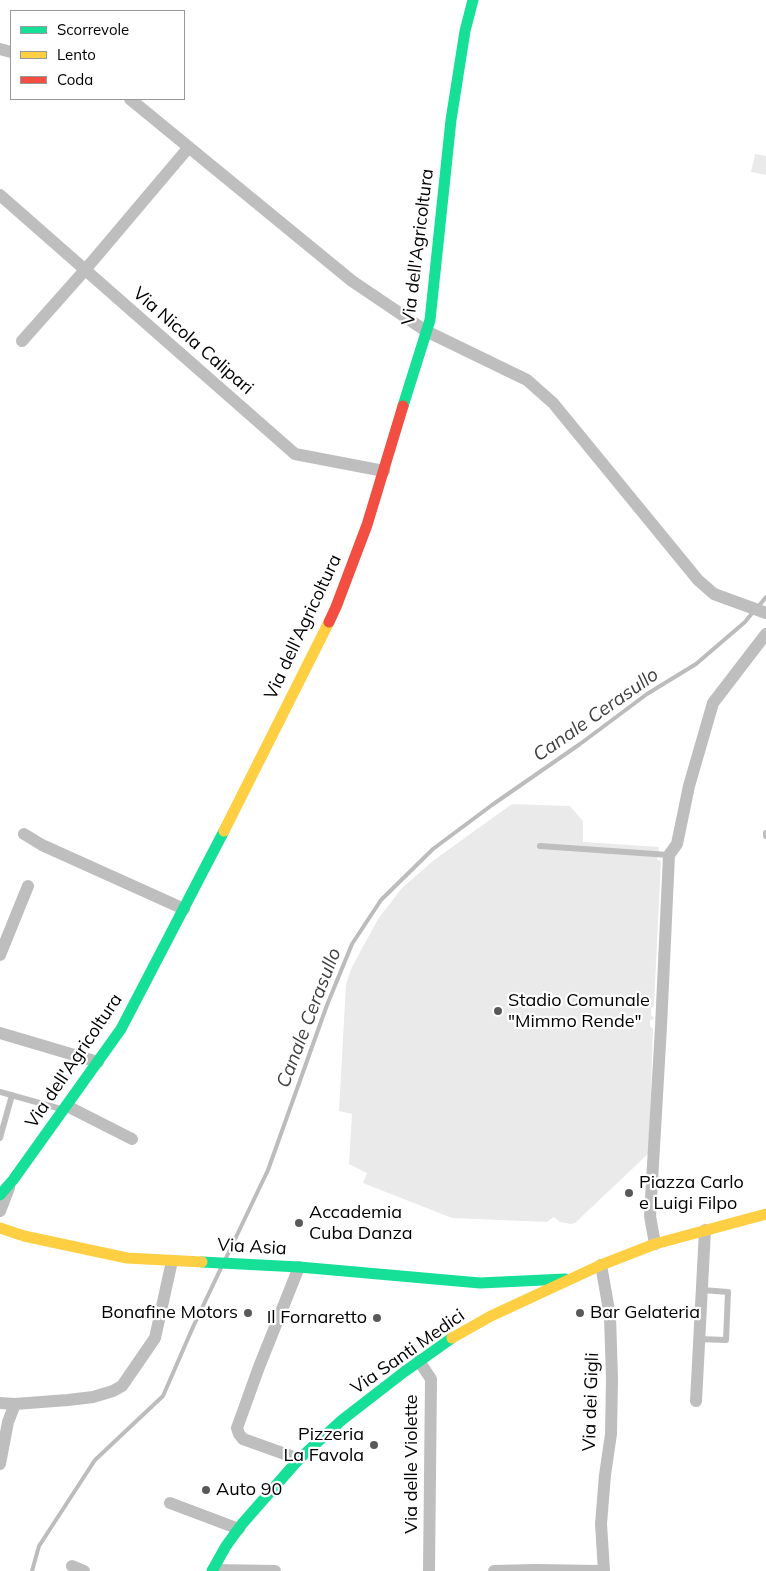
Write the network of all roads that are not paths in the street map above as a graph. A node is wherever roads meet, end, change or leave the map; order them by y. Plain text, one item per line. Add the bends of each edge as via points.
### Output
1 (473, 0) edge
2 (131, 100) edge
3 (189, 147) junction
4 (0, 194) edge
5 (85, 270) junction
6 (426, 331) junction
7 (22, 341) dead end
8 (384, 471) junction
9 (766, 613) edge
10 (766, 634) edge
11 (24, 834) dead end
12 (540, 846) dead end
13 (669, 855) junction
14 (28, 886) dead end
15 (184, 909) junction
16 (0, 955) edge
17 (0, 1033) edge
18 (98, 1062) junction
19 (0, 1092) edge
20 (12, 1096) junction
21 (66, 1108) junction
22 (0, 1138) edge
23 (132, 1138) dead end
24 (13, 1180) junction
25 (0, 1195) edge
26 (0, 1211) edge
27 (766, 1214) edge
28 (0, 1228) edge
29 (705, 1230) junction
30 (24, 1236) junction
31 (0, 1241) edge
32 (655, 1244) junction
33 (172, 1261) junction
34 (601, 1265) junction
35 (299, 1267) junction
36 (573, 1278) junction
37 (515, 1280) junction
38 (480, 1283) junction
39 (702, 1290) junction
40 (514, 1297) junction
41 (491, 1316) junction
42 (699, 1339) junction
43 (419, 1361) junction
44 (696, 1402) dead end
45 (0, 1403) edge
46 (15, 1404) junction
47 (299, 1459) junction
48 (0, 1464) edge
49 (170, 1503) dead end
50 (238, 1529) junction
51 (213, 1570) edge
52 (275, 1571) edge
53 (429, 1571) edge
54 (494, 1571) edge
55 (595, 1571) edge
56 (599, 1571) edge
57 (604, 1571) edge

1 - 6 street, Via dell'Agricoltura via 451,120
2 - 3 street
3 - 5 street
3 - 6 street via 352,281
4 - 5 street, Via Nicola Calipari
5 - 7 street
5 - 8 street, Via Nicola Calipari via 295,454
6 - 8 street, Via dell'Agricoltura
6 - 9 street via 527,380 552,403 698,580 714,594
8 - 15 street, Via dell'Agricoltura via 336,607
10 - 13 street via 713,703 689,786 677,844
11 - 15 street
12 - 13 lane
13 - 32 street via 650,1216
14 - 16 street
15 - 18 street, Via dell'Agricoltura via 122,1029
17 - 18 street
18 - 21 street, Via dell'Agricoltura
19 - 20 lane
20 - 21 lane
20 - 22 lane
21 - 23 street
21 - 24 street, Via dell'Agricoltura
24 - 25 street, Via dell'Agricoltura
24 - 26 street, Via dell'Agricoltura
27 - 29 street, Via Santi Medici
28 - 30 street, Via Asia
29 - 32 street, Via Santi Medici
29 - 39 street
30 - 31 street, Via Asia
30 - 33 street, Via Asia via 128,1258
32 - 34 street, Via Santi Medici
33 - 35 street, Via Asia
33 - 46 street via 155,1338 122,1386 93,1397
34 - 36 street, Via Santi Medici
34 - 57 street, Via dei Gigli via 610,1316 612,1379 611,1434 601,1524
35 - 38 street, Via Asia
35 - 47 street via 238,1428 243,1439
36 - 37 street, Via Asia
36 - 40 street, Via Santi Medici
37 - 38 street, Via Asia
37 - 40 street via 524,1293
38 - 40 street, Via Asia
38 - 41 street via 493,1299
39 - 42 street
39 - 42 lane via 728,1292 726,1340
40 - 41 street, Via Santi Medici
41 - 43 street, Via Santi Medici
42 - 44 street
43 - 47 street, Via Santi Medici via 342,1420
43 - 53 street, Via delle Violette via 430,1379
45 - 46 street
46 - 48 street
47 - 50 street, Via Santi Medici
49 - 50 street
50 - 51 street, Via Santi Medici
51 - 52 street
54 - 55 street
55 - 56 street

